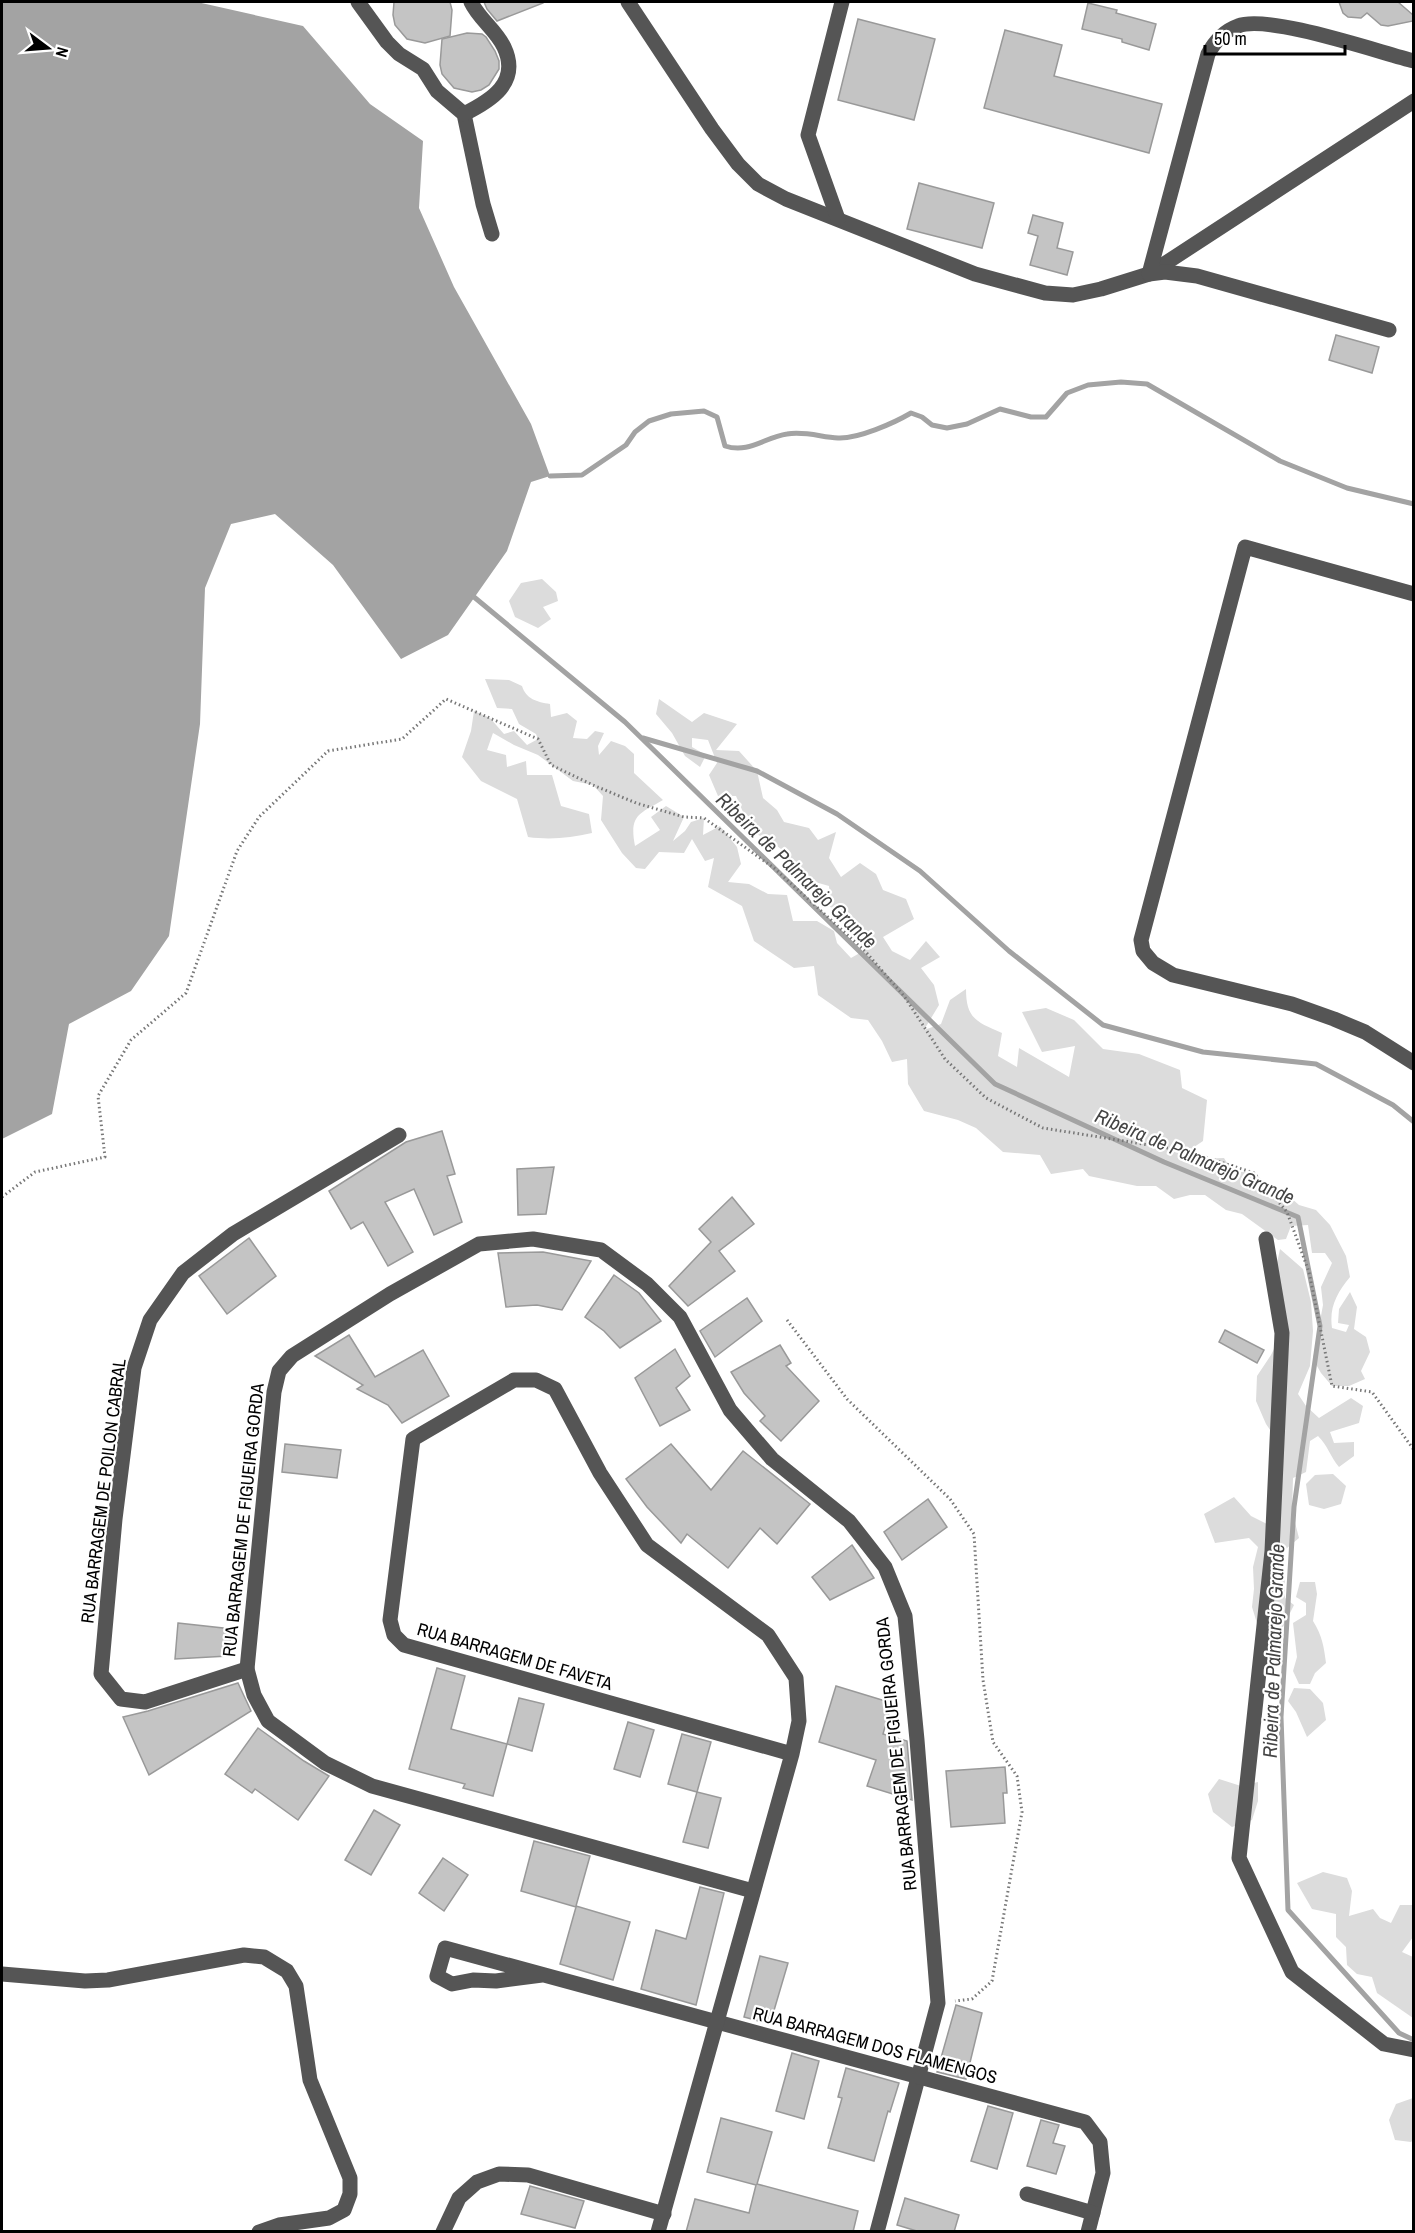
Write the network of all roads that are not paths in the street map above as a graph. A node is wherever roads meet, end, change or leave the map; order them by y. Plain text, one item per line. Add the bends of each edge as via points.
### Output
1 (358, 2) edge
2 (471, 2) edge
3 (628, 2) edge
4 (842, 2) edge
5 (1413, 61) edge
6 (1413, 101) edge
7 (464, 114) junction
8 (838, 219) junction
9 (492, 234) dead end
10 (1149, 274) junction
11 (1389, 330) dead end
12 (1413, 594) edge
13 (1413, 1063) edge
14 (399, 1135) dead end
15 (1266, 1239) dead end
16 (247, 1669) junction
17 (792, 1754) junction
18 (753, 1891) junction
19 (2, 1974) edge
20 (542, 1975) junction
21 (718, 2022) junction
22 (1413, 2050) edge
23 (920, 2077) junction
24 (1027, 2194) dead end
25 (1093, 2213) junction
26 (664, 2214) junction
27 (259, 2232) edge
28 (443, 2232) edge
29 (658, 2232) edge
30 (877, 2232) edge
31 (1088, 2232) edge

1 - 7 street via 387,42 423,69 436,91
2 - 7 street via 504,46 508,73 494,98
3 - 8 street via 738,164 758,184
4 - 8 street via 808,135
5 - 10 street via 1300,30 1252,23 1239,25 1216,40 1208,54
6 - 10 street
7 - 9 street
8 - 10 street via 975,274 1045,293 1073,295
10 - 11 street via 1197,276
12 - 13 street via 1245,547 1141,940 1143,951 1153,963 1173,975 1292,1004 1334,1019 1365,1032
14 - 16 street, RUA BARRAGEM DE POILON CABRAL via 233,1234 183,1273 150,1320 134,1368 101,1674 121,1699 145,1702
15 - 22 street via 1282,1333 1272,1551 1239,1858 1292,1972 1384,2044
16 - 18 street, RUA BARRAGEM DE FIGUEIRA GORDA via 254,1695 268,1721 325,1763 372,1786
16 - 23 street, RUA BARRAGEM DE FIGUEIRA GORDA via 279,1371 292,1356 331,1331 479,1244 533,1239 601,1250 647,1284 680,1317 730,1410 772,1459 849,1521 885,1567 905,1616 938,2003
17 - 17 street, RUA BARRAGEM DE FAVETA via 800,1721 796,1678 768,1635 647,1545 600,1473 555,1389 536,1380 514,1380 413,1439 390,1620 394,1635 404,1645
17 - 18 street, RUA BARRAGEM DE FAVETA
18 - 21 street, RUA BARRAGEM DE FAVETA
19 - 27 street via 85,1982 244,1955 264,1957 287,1971 297,1986 310,2080 350,2178 350,2194 344,2210 329,2218
20 - 20 street, RUA BARRAGEM DOS FLAMENGOS via 452,1984 437,1976 445,1948
20 - 21 street, RUA BARRAGEM DOS FLAMENGOS
21 - 23 street, RUA BARRAGEM DOS FLAMENGOS
21 - 26 street, RUA BARRAGEM DE FAVETA
23 - 25 street, RUA BARRAGEM DOS FLAMENGOS via 1085,2122 1100,2142 1103,2173
23 - 30 street, RUA BARRAGEM DE FIGUEIRA GORDA
24 - 25 street
25 - 31 street, RUA BARRAGEM DOS FLAMENGOS
26 - 28 street via 528,2175 500,2174 477,2182 459,2198
26 - 29 street, RUA BARRAGEM DE FAVETA

